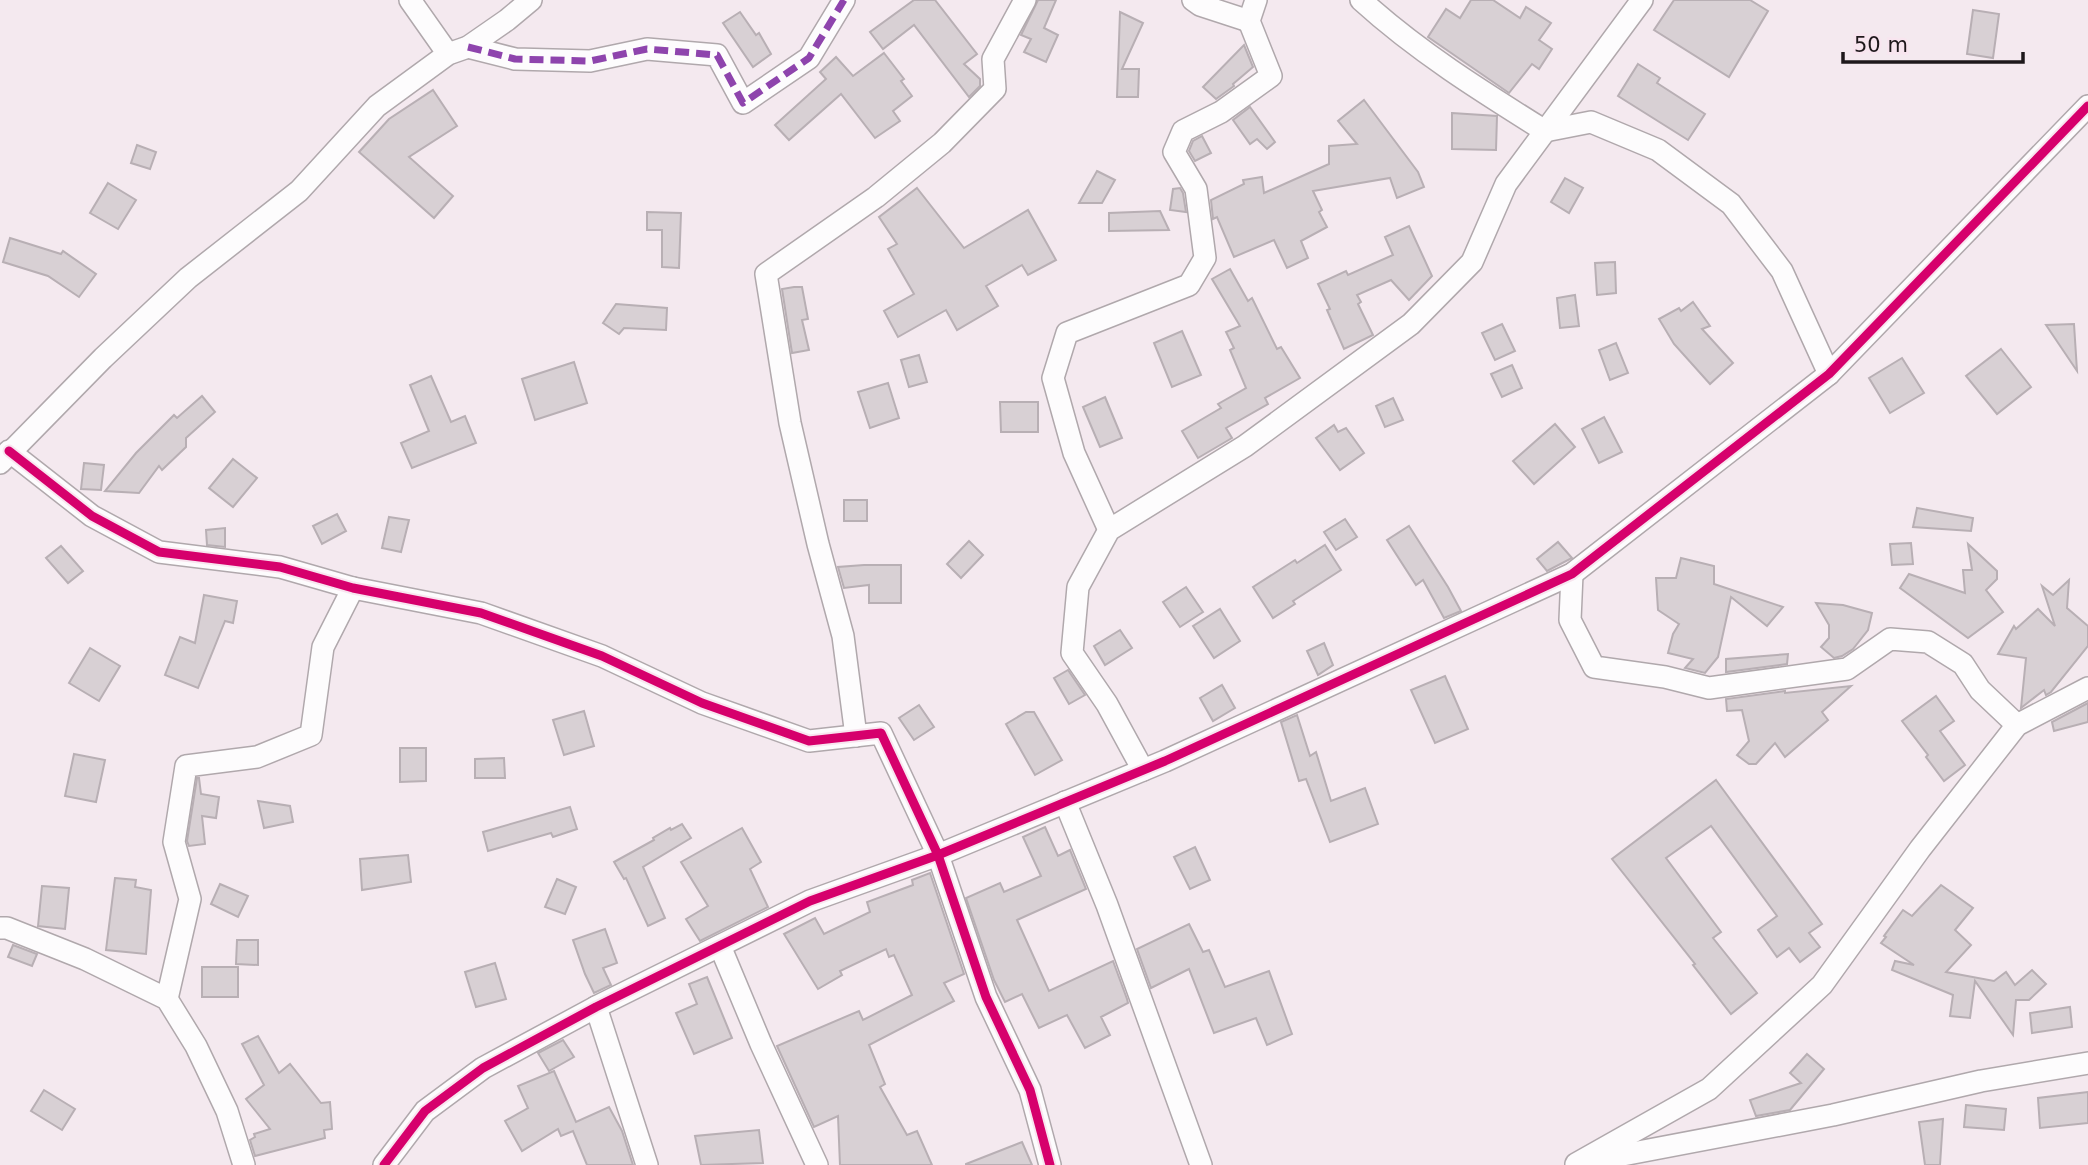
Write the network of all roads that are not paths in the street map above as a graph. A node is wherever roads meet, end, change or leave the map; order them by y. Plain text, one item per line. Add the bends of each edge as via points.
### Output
1 (410, 0) edge
2 (531, 0) edge
3 (844, 0) edge
4 (1024, 0) edge
5 (1193, 0) edge
6 (1256, 0) edge
7 (1362, 0) edge
8 (1642, 0) edge
9 (1249, 21) junction
10 (458, 50) junction
11 (2088, 106) edge
12 (1545, 131) junction
13 (1829, 374) junction
14 (5, 457) edge
15 (1109, 530) junction
16 (1572, 574) junction
17 (353, 588) junction
18 (2088, 688) edge
19 (2017, 725) junction
20 (856, 736) junction
21 (1143, 770) junction
22 (1065, 803) junction
23 (938, 855) junction
24 (0, 928) edge
25 (720, 946) junction
26 (167, 999) junction
27 (596, 1007) junction
28 (2088, 1063) edge
29 (1575, 1164) edge
30 (244, 1165) edge
31 (384, 1165) edge
32 (647, 1165) edge
33 (817, 1165) edge
34 (1050, 1165) edge
35 (1201, 1165) edge

1 - 10 street
2 - 10 street via 508,20
3 - 10 street via 809,58 743,103 717,55 647,49 590,61 515,59
4 - 20 street via 993,60 995,89 942,143 876,197 766,274 789,423 843,636
5 - 9 street
6 - 9 street
7 - 12 street via 1438,62
8 - 12 street
9 - 15 street via 1271,76 1221,112 1183,131 1174,152 1196,188 1205,258 1189,285 1067,333 1053,378 1073,453
10 - 14 street via 377,106 299,191 188,278
11 - 13 street
12 - 13 street via 1591,122 1658,150 1731,204 1782,271
12 - 15 street via 1506,184 1472,262 1411,324 1245,446
13 - 16 street
14 - 17 street via 92,516 159,552 280,567
15 - 21 street via 1077,587 1072,653
16 - 19 street via 1570,620 1594,667 1709,688 1847,669 1890,639 1928,642 1963,664 1980,691
16 - 21 street
17 - 20 street via 481,613 602,656 702,703 809,741
17 - 26 street via 323,647 311,735 257,757 186,766 174,842 190,899
18 - 19 street
19 - 29 street via 1822,985 1709,1089
20 - 23 street via 881,733
21 - 22 street
22 - 23 street
22 - 35 street
23 - 25 street via 810,901
23 - 34 street via 986,997 1030,1090
24 - 26 street via 85,959
25 - 27 street
25 - 33 street
26 - 30 street via 227,1111
27 - 31 street via 483,1068 425,1111
27 - 32 street
28 - 29 street

